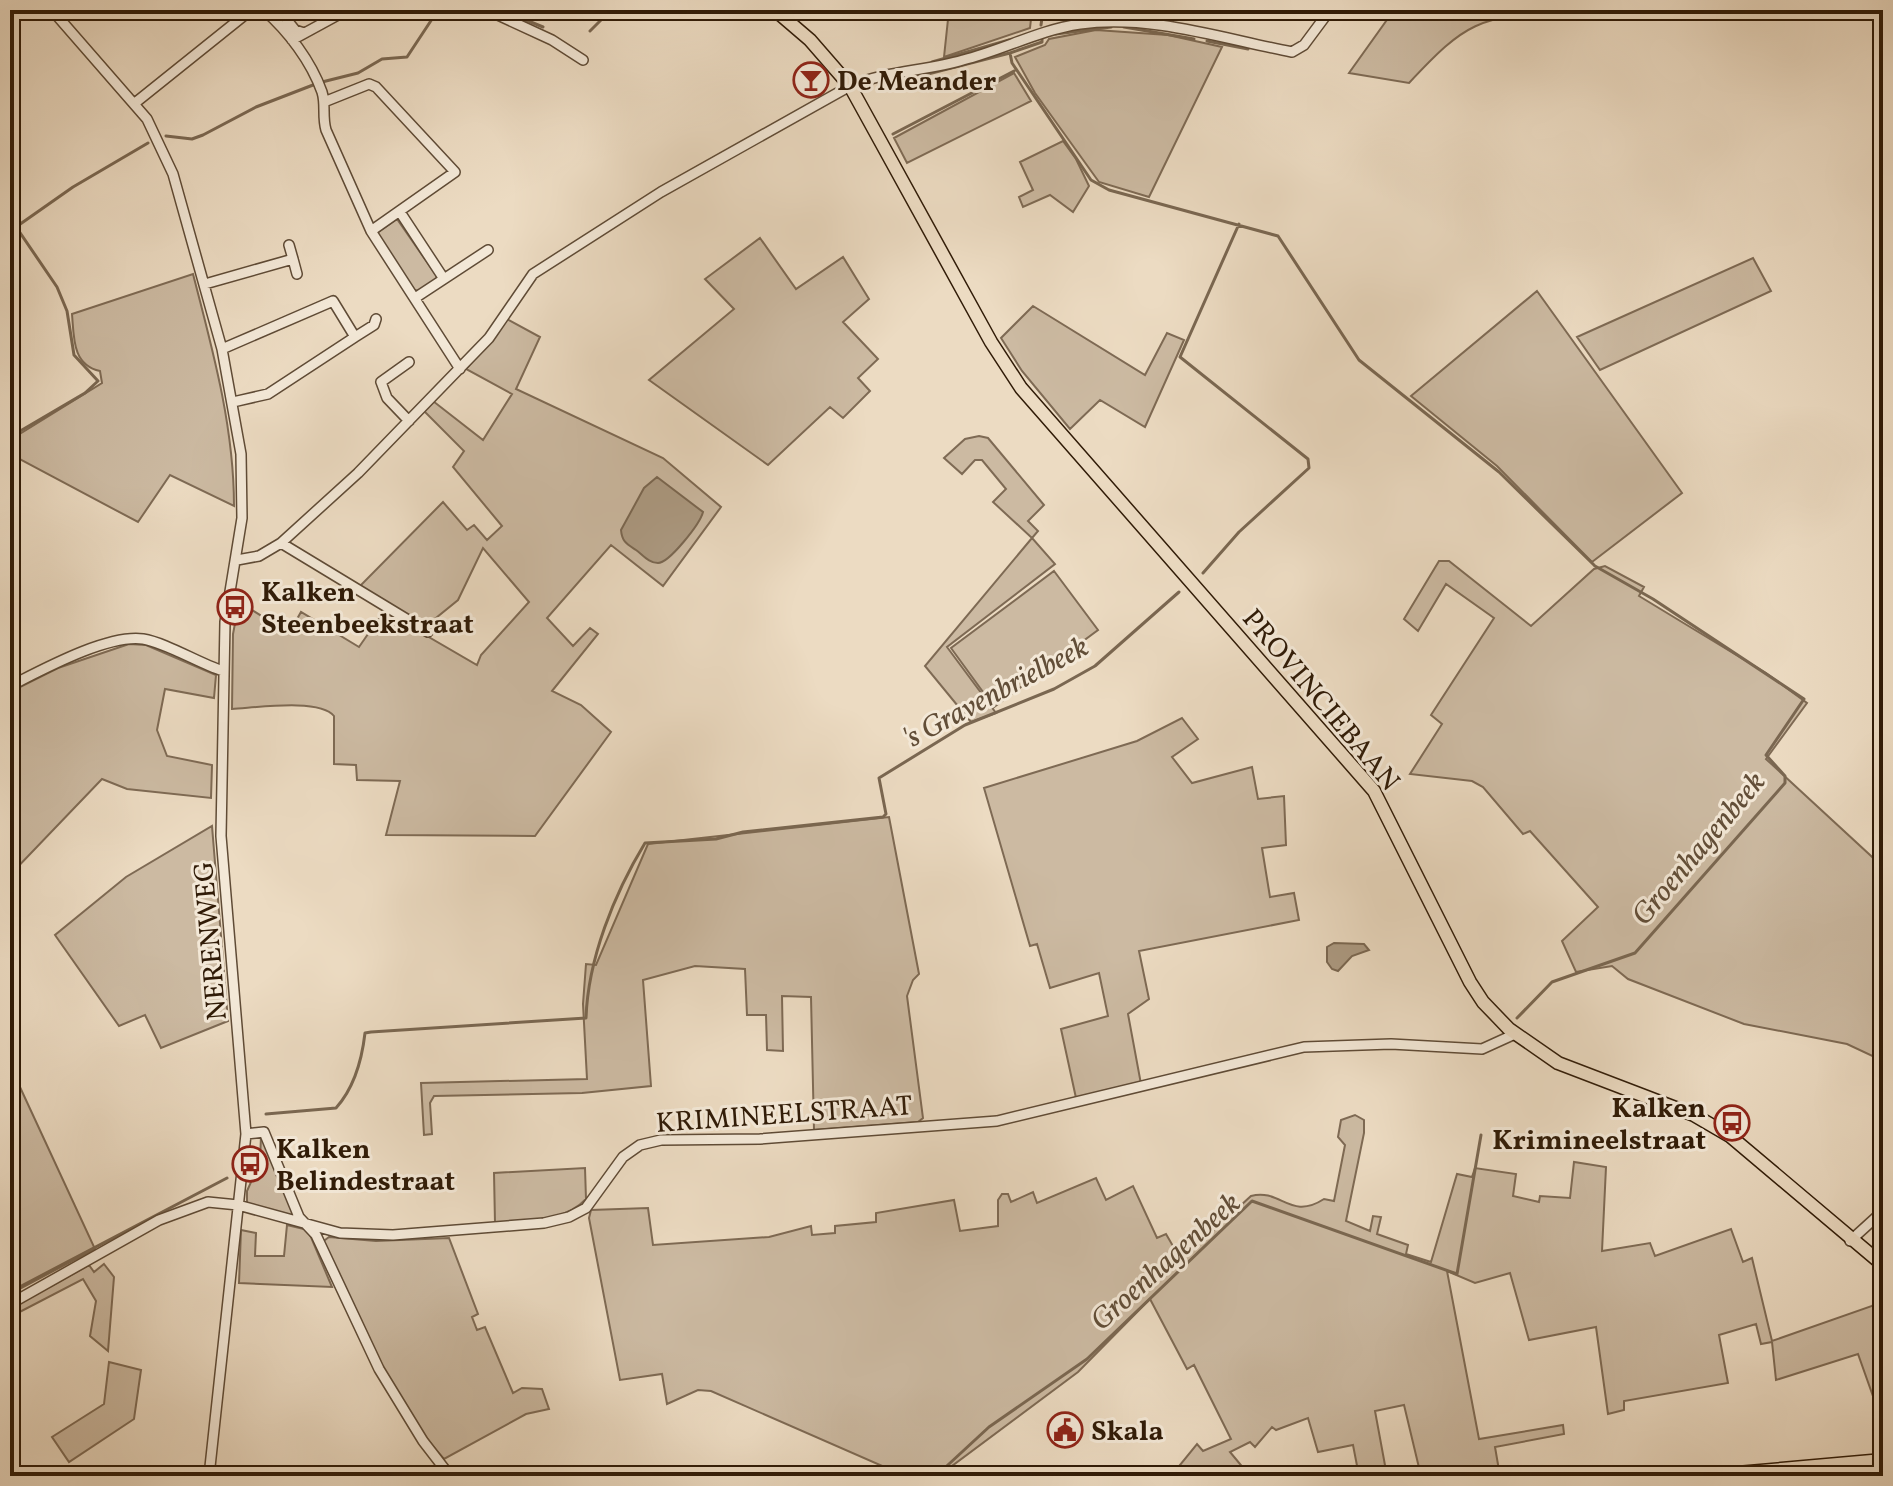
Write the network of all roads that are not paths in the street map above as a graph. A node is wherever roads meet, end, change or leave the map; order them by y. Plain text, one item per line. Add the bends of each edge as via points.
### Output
1 (52, 10) edge
2 (251, 10) edge
3 (264, 10) edge
4 (279, 10) edge
5 (347, 10) edge
6 (487, 10) edge
7 (775, 10) edge
8 (1330, 10) edge
9 (304, 33) junction
10 (292, 40) junction
11 (583, 60) dead end
12 (850, 86) junction
13 (324, 102) junction
14 (135, 103) junction
15 (400, 212) junction
16 (371, 231) junction
17 (289, 245) dead end
18 (488, 250) dead end
19 (293, 259) junction
20 (297, 274) dead end
21 (444, 279) junction
22 (205, 284) junction
23 (415, 298) junction
24 (376, 319) dead end
25 (355, 337) junction
26 (222, 349) junction
27 (409, 362) dead end
28 (1883, 366) edge
29 (460, 369) junction
30 (233, 402) junction
31 (1883, 405) edge
32 (409, 421) junction
33 (281, 543) junction
34 (237, 560) junction
35 (428, 632) dead end
36 (223, 671) junction
37 (10, 686) edge
38 (1515, 1034) junction
39 (246, 1134) junction
40 (238, 1205) junction
41 (1883, 1211) edge
42 (309, 1227) junction
43 (1850, 1241) junction
44 (1883, 1265) edge
45 (10, 1304) edge
46 (1883, 1460) edge
47 (209, 1476) edge
48 (450, 1476) edge
49 (1703, 1476) edge

1 - 14 street, NERENWEG
2 - 14 street
3 - 10 street
4 - 9 street
5 - 9 street
6 - 11 street
7 - 12 main road, PROVINCIEBAAN
8 - 12 street via 1304,45 1292,52 1107,22 1050,31 964,60
9 - 10 street
10 - 13 street
12 - 29 street via 661,192 533,274 489,338
12 - 38 main road, PROVINCIEBAAN via 1004,364 1374,791 1470,982
13 - 15 street via 369,84 376,87 452,165 451,178
13 - 16 street via 326,130
14 - 22 street, NERENWEG via 173,174
15 - 16 street
15 - 21 street
16 - 23 street
17 - 19 street
18 - 21 street
19 - 20 street
19 - 22 street
21 - 23 street
22 - 26 street, NERENWEG
23 - 29 street
24 - 25 street
25 - 26 street via 333,301
25 - 30 street via 268,394
26 - 30 street, NERENWEG
27 - 32 street via 381,382 387,398
28 - 31 street
29 - 32 street
30 - 34 street, NERENWEG via 243,496
32 - 33 street
33 - 34 street via 259,556
33 - 35 street
34 - 36 street, NERENWEG via 225,622
36 - 37 street via 131,638
36 - 39 street, NERENWEG via 221,836
38 - 42 street, KRIMINEELSTRAAT via 1482,1049 1304,1047 997,1121 760,1139 661,1140 640,1145 623,1157 586,1208 544,1223 393,1235
38 - 43 main road, PROVINCIEBAAN via 1558,1063 1694,1115 1730,1136
39 - 40 street, NERENWEG
39 - 42 street via 264,1132 299,1217
40 - 42 street, KRIMINEELSTRAAT
40 - 45 street, KRIMINEELSTRAAT via 208,1202 159,1220
40 - 47 street, NERENWEG
41 - 43 street
42 - 48 street via 379,1369
43 - 44 main road, PROVINCIEBAAN
46 - 49 main road

